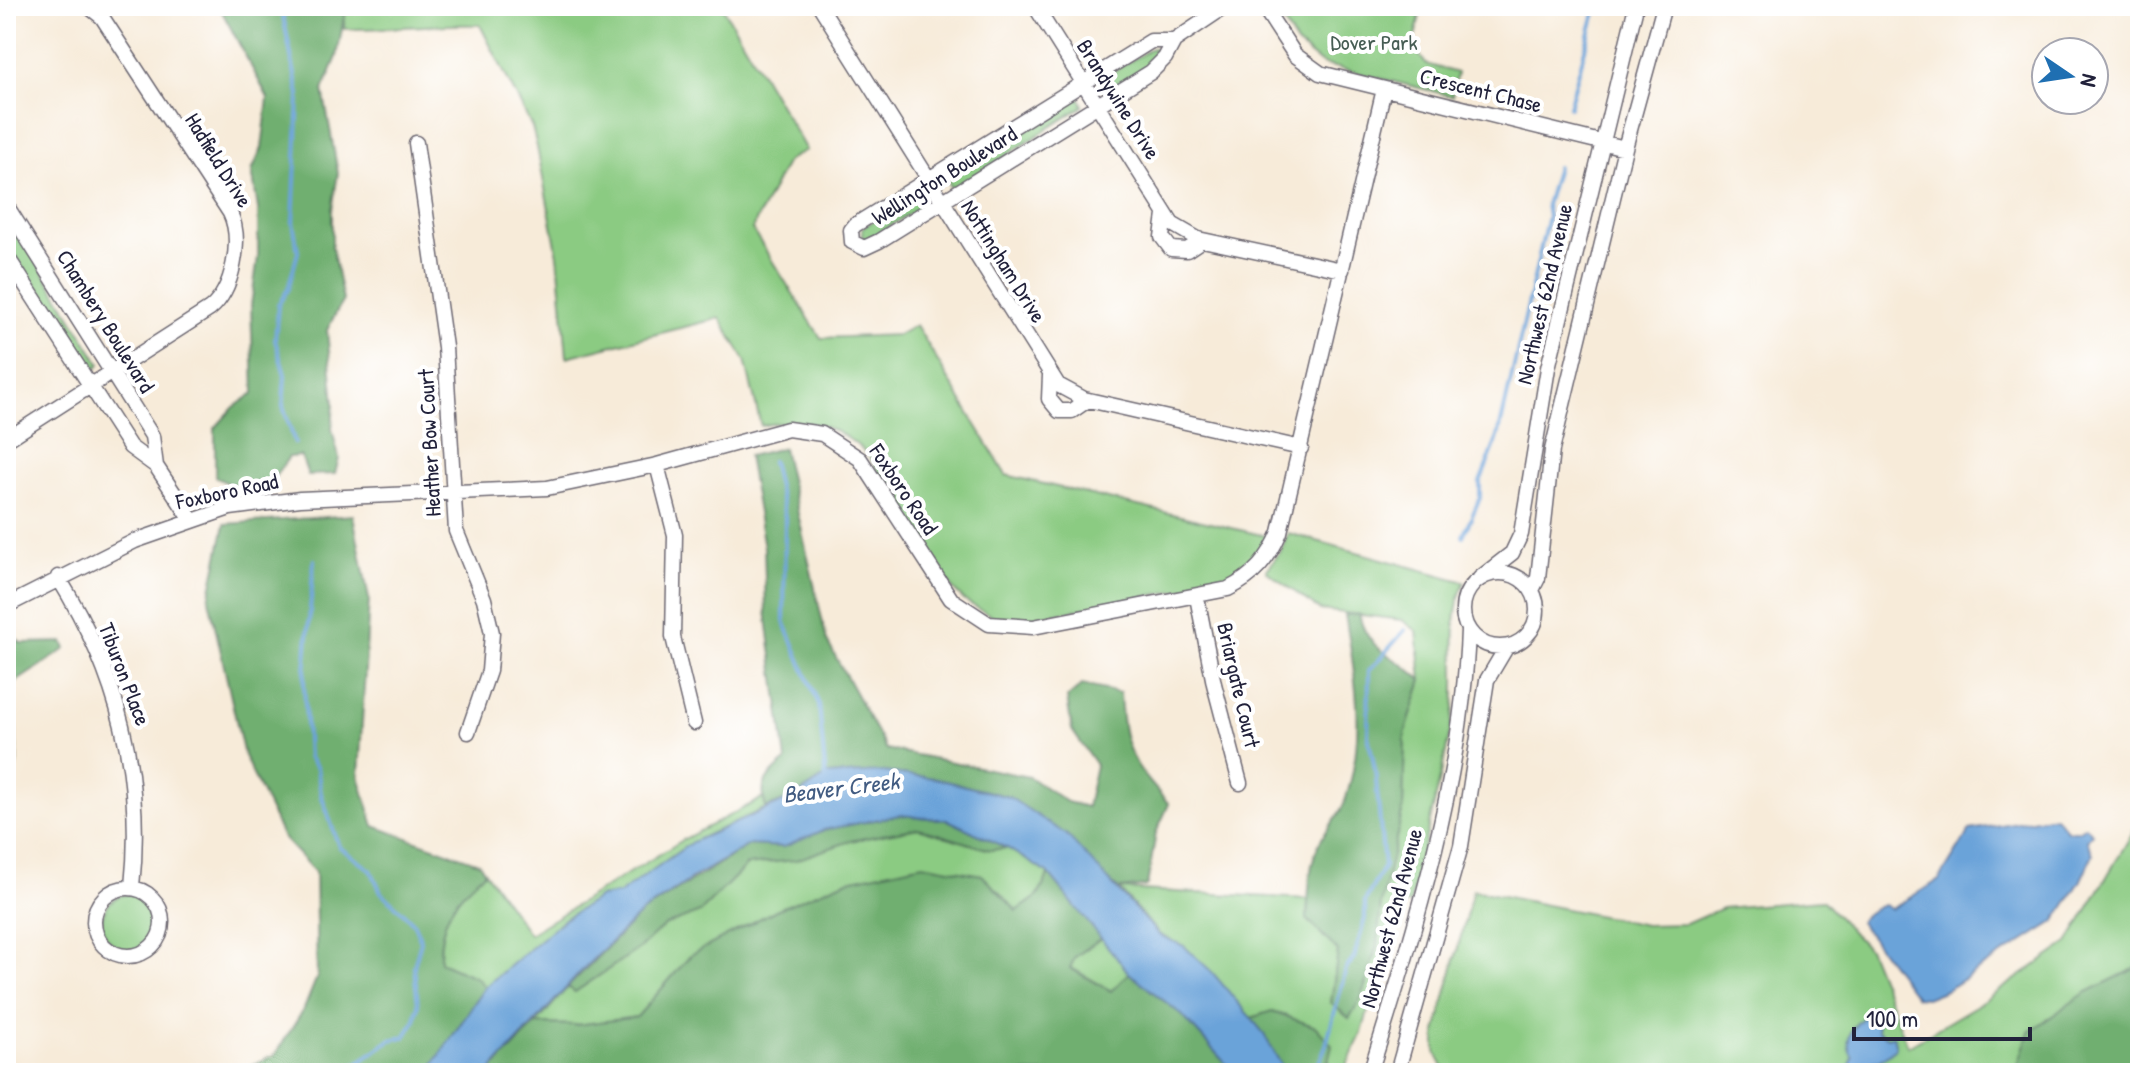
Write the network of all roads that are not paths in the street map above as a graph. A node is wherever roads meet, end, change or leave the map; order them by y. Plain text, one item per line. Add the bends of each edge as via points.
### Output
1 (88, 6) edge
2 (820, 6) edge
3 (1035, 6) edge
4 (1226, 6) edge
5 (1263, 6) edge
6 (1636, 6) edge
7 (1664, 6) edge
8 (1174, 41) junction
9 (1082, 82) junction
10 (1384, 89) junction
11 (1097, 105) junction
12 (416, 143) dead end
13 (1604, 143) junction
14 (1625, 148) junction
15 (927, 180) junction
16 (942, 203) junction
17 (6, 205) edge
18 (1165, 215) junction
19 (1202, 240) junction
20 (6, 255) edge
21 (1342, 270) junction
22 (112, 371) junction
23 (1050, 375) junction
24 (89, 386) junction
25 (1088, 400) junction
26 (6, 440) edge
27 (1301, 448) junction
28 (657, 465) junction
29 (156, 466) junction
30 (455, 492) junction
31 (191, 519) junction
32 (58, 577) junction
33 (1480, 578) junction
34 (1532, 590) junction
35 (1197, 597) junction
36 (6, 606) edge
37 (1468, 630) junction
38 (1506, 648) junction
39 (694, 723) dead end
40 (468, 732) dead end
41 (1240, 783) dead end
42 (132, 887) junction
43 (1370, 1073) edge
44 (1397, 1073) edge

1 - 22 street, Hadfield Drive via 102,17 230,213 236,233 228,284 218,302
2 - 15 street, Nottingham Drive
3 - 9 street, Brandywine Drive
4 - 8 street, Wellington Boulevard
5 - 10 street, Crescent Chase via 1306,65 1336,79
6 - 13 street, Northwest 62nd Avenue
7 - 14 street, Northwest 62nd Avenue
8 - 9 street, Wellington Boulevard via 1151,41
8 - 11 street, Wellington Boulevard via 1161,64
9 - 11 street, Brandywine Drive
9 - 15 street, Wellington Boulevard
10 - 13 street, Crescent Chase
10 - 21 street, Foxboro Road
11 - 16 street, Wellington Boulevard
11 - 18 street, Brandywine Drive
12 - 30 street, Heather Bow Court via 441,312
13 - 14 street, Crescent Chase
13 - 33 street, Northwest 62nd Avenue via 1548,368 1521,534 1512,553
14 - 34 street, Northwest 62nd Avenue via 1552,450 1540,570
15 - 16 street, Nottingham Drive
15 - 16 street, Wellington Boulevard via 855,225 852,242 869,246
16 - 23 street, Nottingham Drive
17 - 22 street, Chambery Boulevard
18 - 19 street, Brandywine Drive via 1182,232
18 - 19 street, Brandywine Drive via 1162,237 1171,249 1187,250
19 - 21 street, Brandywine Drive
20 - 24 street, Chambery Boulevard
21 - 27 street, Foxboro Road
22 - 24 street, Hadfield Drive
22 - 29 street, Chambery Boulevard via 152,436
23 - 25 street, Nottingham Drive via 1068,392
23 - 25 street, Nottingham Drive via 1049,399 1059,411 1072,411
24 - 26 street, Hadfield Drive
24 - 29 street, Chambery Boulevard via 130,447
25 - 27 street, Nottingham Drive
27 - 35 street, Foxboro Road via 1280,532 1265,561 1242,582
28 - 30 street, Foxboro Road via 547,488
28 - 35 street, Foxboro Road via 788,429 835,439 869,471 951,599 989,624 1023,628
28 - 39 street via 675,535 673,637
29 - 31 street, Chambery Boulevard
30 - 31 street, Foxboro Road via 267,502
30 - 40 street, Heather Bow Court via 456,531 492,633 489,671
31 - 32 street, Foxboro Road
32 - 36 street, Foxboro Road
32 - 42 street, Tiburon Place via 107,678 125,731 136,797
33 - 34 street via 1509,573
33 - 37 street via 1463,602
34 - 38 street via 1537,619 1520,642
35 - 41 street, Briargate Court
37 - 38 street via 1478,641
37 - 43 street, Northwest 62nd Avenue via 1454,758
38 - 44 street via 1487,680 1461,846
42 - 42 street via 106,895 93,918 101,944 127,956 153,946 163,919 150,894

